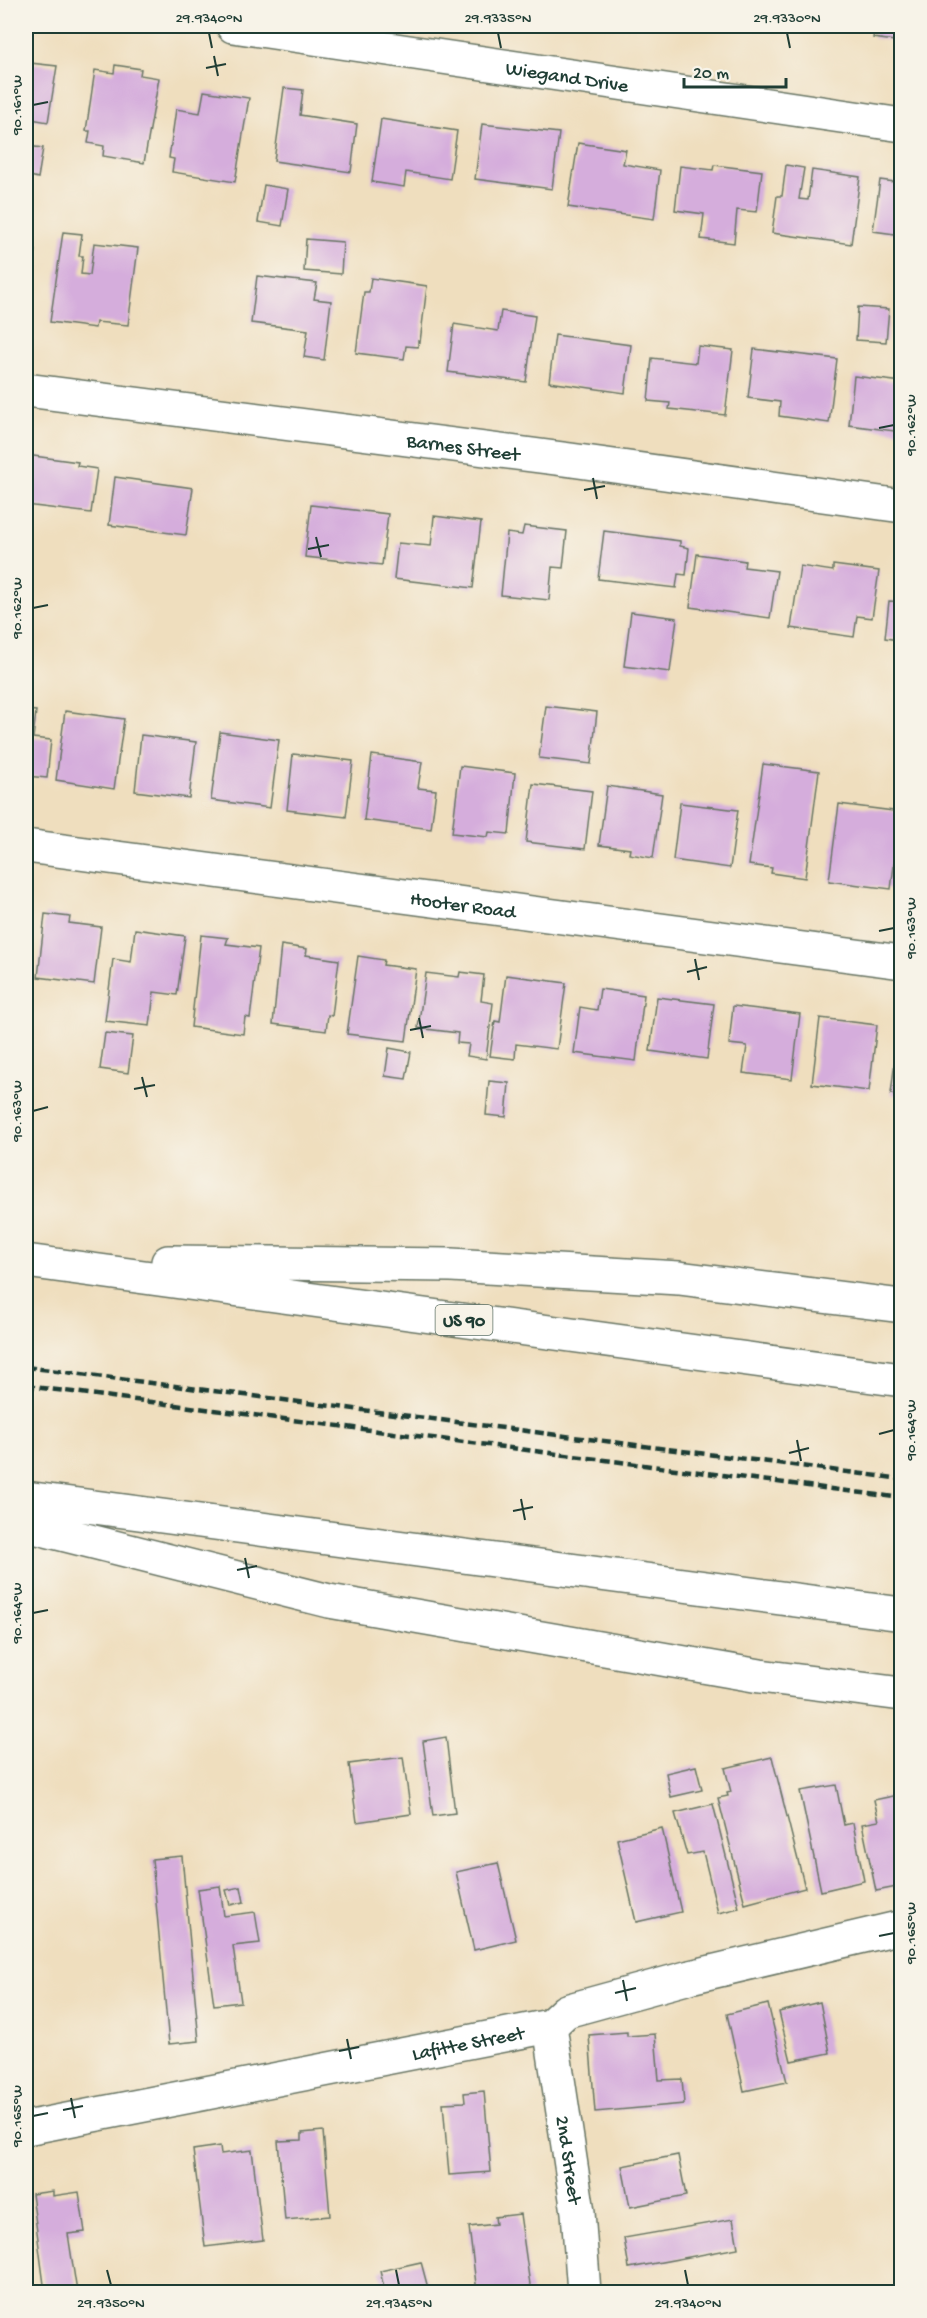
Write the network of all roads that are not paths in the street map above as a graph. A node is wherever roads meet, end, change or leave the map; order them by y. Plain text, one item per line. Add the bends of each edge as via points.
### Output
1 (232, 26) edge
2 (902, 125) edge
3 (26, 390) edge
4 (902, 506) edge
5 (26, 846) edge
6 (902, 962) edge
7 (26, 1261) edge
8 (902, 1306) edge
9 (902, 1380) edge
10 (26, 1498) edge
11 (26, 1525) edge
12 (902, 1614) edge
13 (902, 1694) edge
14 (902, 1927) edge
15 (550, 2026) junction
16 (26, 2128) edge
17 (584, 2292) edge

1 - 2 main road, Wiegand Drive
3 - 4 main road, Barnes Street
5 - 6 main road, Hooter Road
7 - 8 main road via 451,1265 679,1278
7 - 9 main road, US 90
10 - 12 main road
11 - 13 main road via 329,1601 760,1676
14 - 15 main road, Lafitte Street via 566,2011
15 - 16 main road, Lafitte Street
15 - 17 main road, 2nd Street via 578,2212

